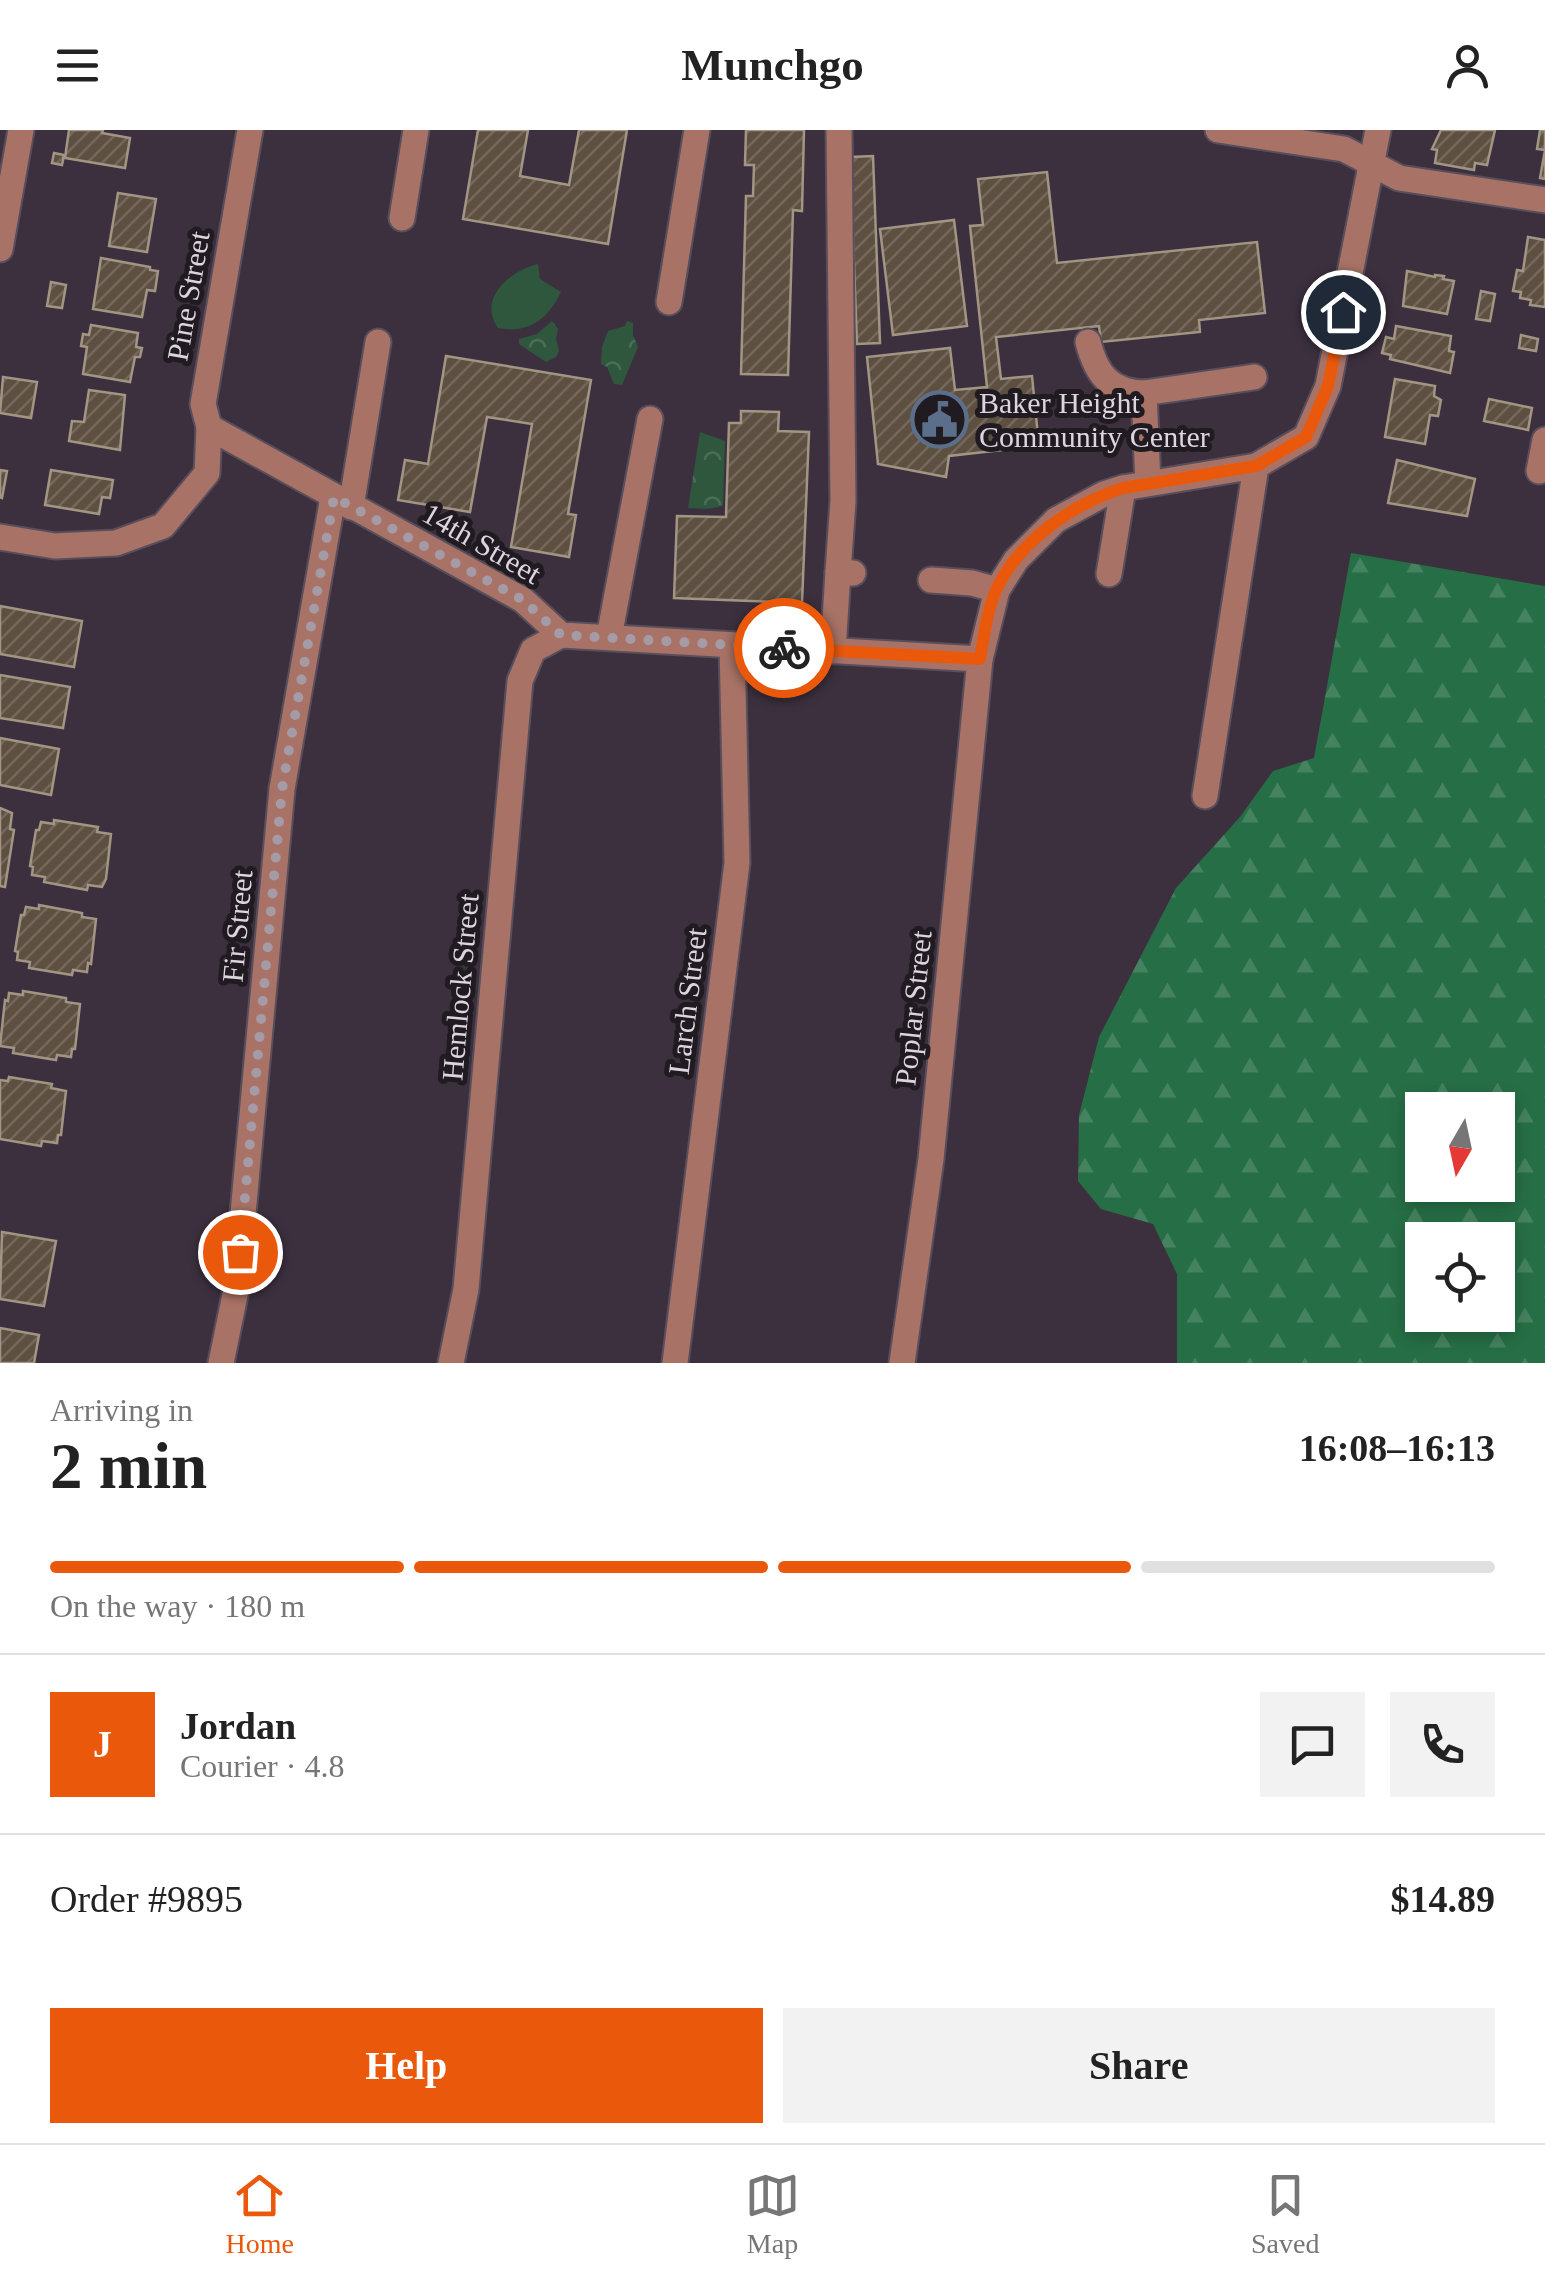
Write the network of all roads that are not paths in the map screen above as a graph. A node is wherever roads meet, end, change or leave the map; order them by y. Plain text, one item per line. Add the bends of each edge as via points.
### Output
1 (20, 130) edge
2 (250, 130) edge
3 (416, 130) edge
4 (697, 130) edge
5 (839, 130) edge
6 (1218, 130) edge
7 (1378, 130) edge
8 (1372, 164) junction
9 (1545, 200) edge
10 (402, 218) dead end
11 (0, 250) edge
12 (670, 302) dead end
13 (378, 342) dead end
14 (1088, 342) dead end
15 (1254, 377) dead end
16 (1144, 393) junction
17 (650, 418) dead end
18 (209, 428) junction
19 (1545, 440) edge
20 (1256, 466) junction
21 (1539, 471) dead end
22 (1135, 485) junction
23 (342, 502) junction
24 (0, 537) edge
25 (1109, 574) dead end
26 (931, 580) dead end
27 (996, 590) junction
28 (561, 635) junction
29 (609, 637) junction
30 (732, 645) junction
31 (833, 651) junction
32 (980, 659) junction
33 (1205, 796) dead end
34 (220, 1363) edge
35 (451, 1363) edge
36 (675, 1363) edge
37 (902, 1363) edge

1 - 11 street
2 - 18 street, Pine Street via 202,404
3 - 10 street
4 - 12 street
5 - 31 street via 846,572
6 - 8 street via 1344,149
7 - 8 street
8 - 9 street via 1399,178
8 - 20 street via 1328,386 1306,437
13 - 23 street, Fir Street
14 - 16 street via 1094,366 1109,382
15 - 16 street
16 - 22 street
17 - 29 street
18 - 23 street, 14th Street
18 - 24 street, Pine Street via 207,473 163,526 116,544 55,546
19 - 21 street
20 - 22 street
20 - 33 street
22 - 25 street
22 - 27 street via 1056,520
23 - 28 street, 14th Street via 523,600
23 - 34 street, Fir Street via 282,789 236,1290
26 - 27 street
27 - 32 street, Poplar Street
28 - 29 street
28 - 35 street, Hemlock Street via 533,650 520,680 466,1289
29 - 30 street
30 - 31 street
30 - 36 street, Larch Street via 737,863
31 - 32 street
32 - 37 street, Poplar Street via 931,1160

